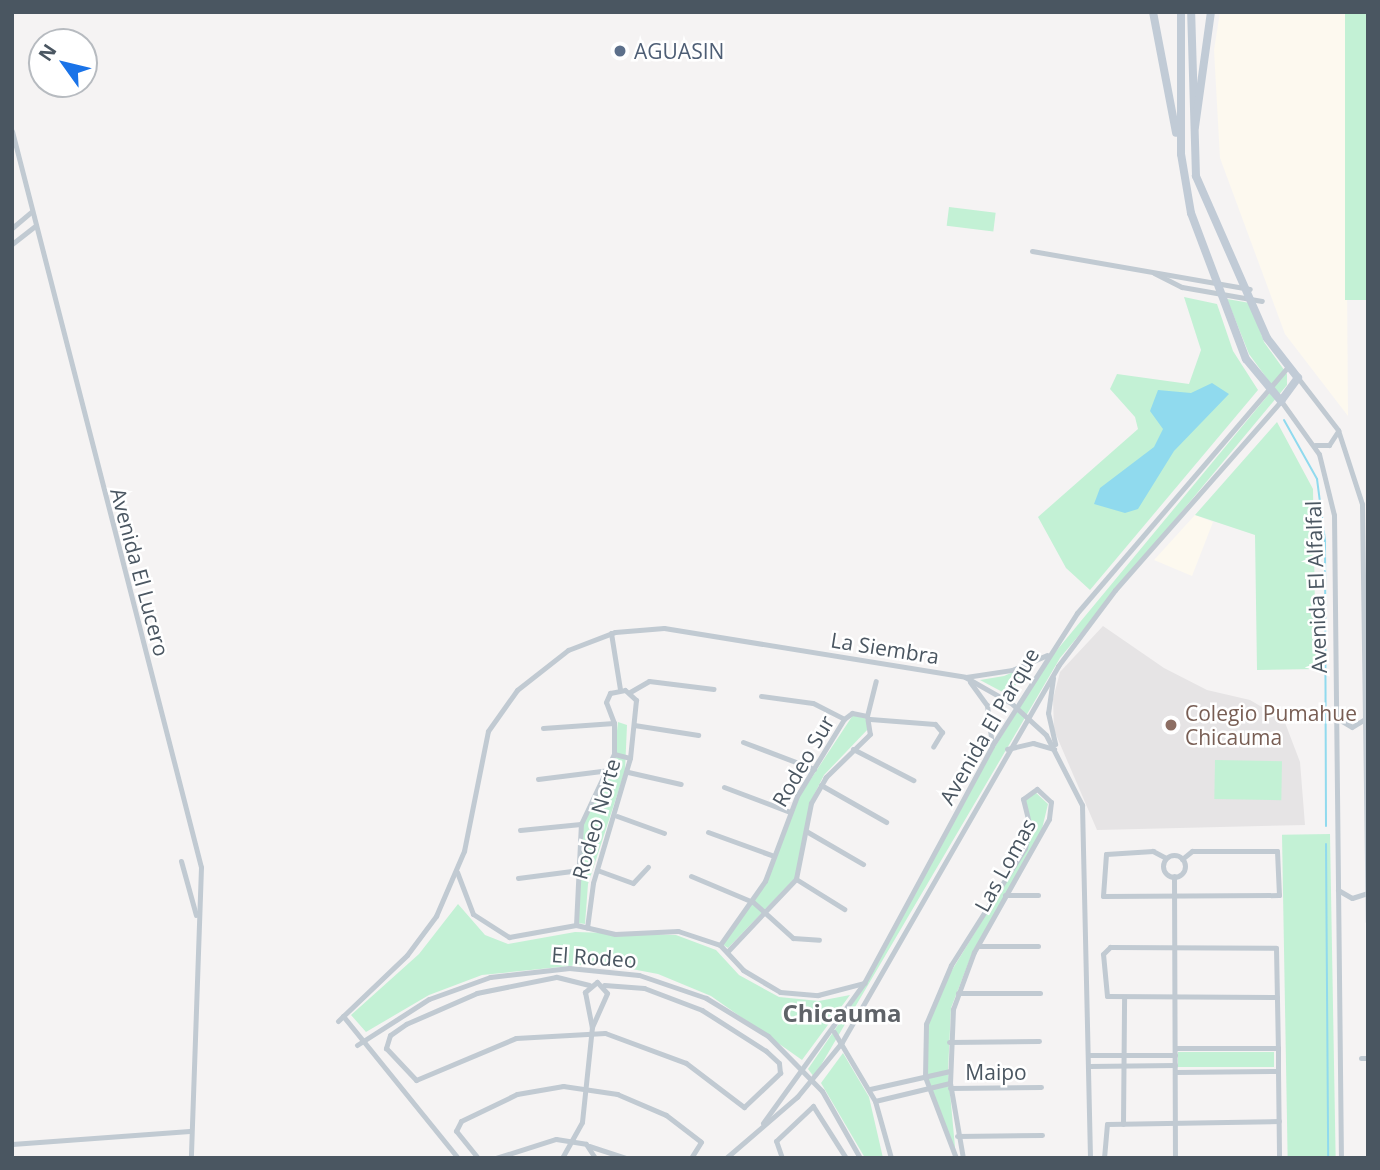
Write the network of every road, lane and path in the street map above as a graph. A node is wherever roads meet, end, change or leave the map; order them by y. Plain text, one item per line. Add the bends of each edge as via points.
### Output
1 (1153, 12) edge
2 (1181, 12) edge
3 (1191, 12) edge
4 (1211, 12) edge
5 (12, 131) edge
6 (1192, 151) junction
7 (1181, 154) junction
8 (31, 212) junction
9 (34, 227) junction
10 (12, 228) edge
11 (12, 244) edge
12 (1032, 251) dead end
13 (1148, 270) junction
14 (1215, 281) junction
15 (1250, 289) junction
16 (1220, 295) junction
17 (1252, 300) junction
18 (1262, 301) dead end
19 (1288, 367) junction
20 (1298, 378) junction
21 (1270, 391) junction
22 (1281, 401) junction
23 (1338, 430) junction
24 (1315, 445) junction
25 (1182, 494) junction
26 (1193, 502) junction
27 (1105, 579) junction
28 (1115, 590) junction
29 (1077, 614) junction
30 (1088, 624) junction
31 (611, 633) junction
32 (1049, 654) junction
33 (1055, 671) junction
34 (965, 677) junction
35 (876, 681) dead end
36 (620, 689) junction
37 (714, 689) dead end
38 (630, 692) junction
39 (761, 696) dead end
40 (1016, 707) junction
41 (1027, 715) junction
42 (868, 718) junction
43 (1337, 718) junction
44 (844, 719) junction
45 (1365, 719) junction
46 (614, 723) junction
47 (634, 725) junction
48 (543, 728) dead end
49 (698, 735) dead end
50 (743, 743) dead end
51 (992, 746) junction
52 (933, 747) dead end
53 (1007, 749) junction
54 (853, 750) junction
55 (1057, 750) junction
56 (614, 754) junction
57 (630, 758) junction
58 (814, 769) junction
59 (609, 770) junction
60 (628, 772) junction
61 (538, 779) dead end
62 (913, 780) dead end
63 (681, 784) dead end
64 (821, 785) junction
65 (724, 787) dead end
66 (797, 796) junction
67 (811, 803) junction
68 (790, 812) junction
69 (617, 816) junction
70 (886, 822) dead end
71 (581, 824) junction
72 (520, 830) dead end
73 (806, 831) junction
74 (708, 832) dead end
75 (664, 833) dead end
76 (774, 856) junction
77 (1166, 858) junction
78 (1182, 859) junction
79 (181, 861) dead end
80 (863, 863) dead end
81 (648, 867) dead end
82 (457, 870) junction
83 (579, 870) junction
84 (597, 870) junction
85 (691, 876) dead end
86 (1174, 876) junction
87 (518, 878) dead end
88 (579, 878) junction
89 (594, 879) junction
90 (796, 879) junction
91 (1338, 890) junction
92 (1367, 892) edge
93 (999, 893) junction
94 (1038, 895) dead end
95 (1006, 896) junction
96 (1174, 900) junction
97 (753, 902) junction
98 (844, 909) dead end
99 (765, 912) junction
100 (1368, 922) edge
101 (576, 925) junction
102 (199, 927) junction
103 (587, 928) junction
104 (819, 940) dead end
105 (720, 945) junction
106 (978, 946) junction
107 (1038, 946) dead end
108 (1174, 948) junction
109 (728, 951) junction
110 (951, 965) junction
111 (966, 973) junction
112 (864, 983) junction
113 (589, 985) junction
114 (604, 985) junction
115 (958, 993) junction
116 (1040, 993) dead end
117 (1124, 996) junction
118 (1174, 997) junction
119 (1277, 997) junction
120 (343, 1016) junction
121 (338, 1021) dead end
122 (592, 1029) junction
123 (834, 1032) junction
124 (1039, 1041) dead end
125 (360, 1042) junction
126 (842, 1042) junction
127 (949, 1042) junction
128 (1278, 1048) junction
129 (1175, 1052) junction
130 (1089, 1055) junction
131 (1124, 1055) junction
132 (1089, 1066) junction
133 (1124, 1066) junction
134 (1175, 1068) junction
135 (804, 1070) junction
136 (950, 1071) junction
137 (1278, 1071) junction
138 (925, 1077) junction
139 (813, 1080) junction
140 (950, 1085) junction
141 (587, 1087) junction
142 (1041, 1087) dead end
143 (928, 1088) junction
144 (870, 1089) junction
145 (876, 1101) junction
146 (1279, 1121) junction
147 (1175, 1123) junction
148 (1123, 1124) junction
149 (759, 1129) junction
150 (190, 1131) junction
151 (1042, 1135) dead end
152 (957, 1136) junction
153 (575, 1142) junction
154 (12, 1144) edge
155 (589, 1146) junction
156 (565, 1156) edge
157 (959, 1157) edge
158 (191, 1158) edge
159 (458, 1158) edge
160 (478, 1158) edge
161 (496, 1158) edge
162 (594, 1158) edge
163 (627, 1158) edge
164 (691, 1158) edge
165 (726, 1158) edge
166 (782, 1158) edge
167 (846, 1158) edge
168 (860, 1158) edge
169 (891, 1158) edge
170 (1090, 1158) edge
171 (1104, 1158) edge
172 (1175, 1158) edge
173 (1279, 1158) edge
174 (1341, 1158) edge

1 - 7 street
2 - 7 street, Avenida El Alfalfal
3 - 6 street
4 - 6 street
5 - 8 street, Avenida El Lucero
6 - 15 street via 1209,217
7 - 14 street, Avenida El Alfalfal via 1191,213
8 - 9 street, Avenida El Lucero
8 - 10 street
9 - 11 street
9 - 102 street, Avenida El Lucero via 199,856
12 - 13 street
13 - 14 street
13 - 16 street via 1177,285
14 - 15 street
14 - 16 street, Avenida El Alfalfal
15 - 17 street
16 - 17 street
16 - 21 street, Avenida El Alfalfal via 1246,359
17 - 18 street
17 - 19 street
19 - 20 street
19 - 21 street, Avenida El Parque
20 - 22 street
20 - 23 street
21 - 22 street, Avenida El Alfalfal
21 - 25 street, Avenida El Parque
22 - 24 street, Avenida El Alfalfal
22 - 26 street, Avenida El Parque
23 - 24 street via 1329,445
23 - 45 street via 1362,504
24 - 43 street, Avenida El Alfalfal via 1334,515
25 - 26 street
25 - 27 street, Avenida El Parque
26 - 28 street, Avenida El Parque
27 - 28 street
27 - 29 street, Avenida El Parque
28 - 30 street, Avenida El Parque
29 - 30 street
29 - 32 street, Avenida El Parque
30 - 33 street, Avenida El Parque
31 - 34 street, La Siembra via 664,628
31 - 36 street
31 - 82 street, La Siembra via 542,667 499,712 475,772
32 - 34 street via 1012,670
32 - 40 street, Avenida El Parque
33 - 41 street, Avenida El Parque
33 - 55 street via 1048,713
34 - 40 street, La Siembra
34 - 51 street via 987,705
35 - 42 street
36 - 38 street
36 - 46 street, Rodeo Norte via 606,702
37 - 38 street via 649,681
38 - 47 street, Rodeo Norte via 636,700
39 - 44 street via 813,704
40 - 41 street, La Siembra
40 - 51 street, Avenida El Parque
41 - 53 street, Avenida El Parque
41 - 55 street, La Siembra
42 - 44 street, Rodeo Sur via 852,713
42 - 52 street via 935,724 942,732
42 - 54 street, Rodeo Sur via 870,734
43 - 45 street via 1352,727
43 - 91 street, Avenida El Alfalfal
44 - 58 street, Rodeo Sur
45 - 92 street
46 - 48 street
46 - 56 street, Rodeo Norte
47 - 49 street
47 - 57 street, Rodeo Norte
50 - 58 street
51 - 112 street, Avenida El Parque
53 - 55 street via 1033,743
53 - 126 street, Avenida El Parque
54 - 62 street
54 - 64 street, Rodeo Sur
55 - 130 street, La Siembra via 1074,782 1085,830
56 - 57 street
56 - 59 street, Rodeo Norte
57 - 60 street, Rodeo Norte
58 - 66 street, Rodeo Sur
59 - 61 street
59 - 71 street, Rodeo Norte
60 - 63 street
60 - 69 street, Rodeo Norte
64 - 67 street, Rodeo Sur
64 - 70 street
65 - 68 street
66 - 67 street
66 - 68 street, Rodeo Sur
67 - 73 street, Rodeo Sur
68 - 76 street, Rodeo Sur
69 - 75 street
69 - 84 street, Rodeo Norte
71 - 72 street
71 - 83 street, Rodeo Norte
73 - 80 street
73 - 90 street, Rodeo Sur
74 - 76 street
76 - 97 street, Rodeo Sur
77 - 78 street
77 - 86 street via 1164,871
77 - 96 street via 1153,851 1106,854 1102,893 1108,900
78 - 86 street via 1182,872
78 - 96 street via 1192,851 1277,851 1279,895
79 - 102 street, Avenida El Lucero
81 - 84 street via 633,884
82 - 101 street, El Rodeo via 464,901 500,934 522,938
82 - 120 street, La Siembra via 443,904 415,947
83 - 87 street
83 - 88 street, Rodeo Norte
84 - 89 street, Rodeo Norte
85 - 97 street
86 - 96 street
88 - 89 street
88 - 101 street, Rodeo Norte
89 - 103 street, Rodeo Norte
90 - 98 street
90 - 99 street
91 - 92 street via 1352,898
91 - 174 street, Avenida El Alfalfal
92 - 100 street
93 - 95 street
93 - 95 street, Las Lomas via 1030,833 1024,796 1041,790 1050,798 1051,814
93 - 110 street, Las Lomas
94 - 95 street
95 - 106 street, Las Lomas
96 - 108 street
97 - 99 street
97 - 105 street, Rodeo Sur
99 - 104 street via 793,937
99 - 109 street
101 - 103 street, El Rodeo
102 - 150 street, Avenida El Lucero
103 - 105 street, El Rodeo via 615,934 678,931
105 - 109 street, El Rodeo
106 - 107 street
106 - 111 street, Las Lomas
108 - 117 street via 1105,950 1104,992
108 - 118 street
108 - 119 street via 1276,948
109 - 112 street, El Rodeo via 743,970 780,992 818,995
110 - 111 street
110 - 138 street, Las Lomas via 926,1024
111 - 115 street, Las Lomas
112 - 123 street, Avenida El Parque
113 - 114 street
113 - 122 street
113 - 122 street via 556,977 485,991 406,1024 390,1035 386,1048 416,1080 500,1042
114 - 122 street via 607,993
114 - 122 street via 643,988 702,1010 753,1041 781,1071 744,1107 687,1063
115 - 116 street
115 - 127 street, Las Lomas
117 - 118 street
117 - 131 street
118 - 119 street
118 - 129 street
119 - 128 street
120 - 121 street, La Siembra
120 - 125 street
122 - 141 street
123 - 126 street
123 - 135 street, Avenida El Parque
124 - 127 street
125 - 135 street, El Rodeo via 420,1004 475,981 534,969 597,969 653,978 706,998 761,1031
125 - 159 street
126 - 139 street, Avenida El Parque
126 - 144 street
127 - 136 street, Las Lomas
128 - 129 street
128 - 137 street
129 - 131 street
129 - 134 street
130 - 131 street
130 - 132 street, La Siembra
131 - 133 street
132 - 133 street
132 - 170 street, La Siembra
133 - 134 street
133 - 148 street
134 - 137 street
134 - 147 street
135 - 139 street, El Rodeo
135 - 149 street, Avenida El Parque
136 - 138 street
136 - 140 street, Las Lomas
137 - 146 street
138 - 143 street, Las Lomas
138 - 144 street
139 - 149 street, Avenida El Parque
139 - 168 street, El Rodeo
140 - 142 street, Maipo
140 - 143 street
140 - 152 street, Las Lomas
141 - 153 street
141 - 160 street via 528,1091 471,1114 456,1131
141 - 164 street via 631,1099 676,1122 702,1144
143 - 145 street
143 - 157 street, Las Lomas
144 - 145 street
145 - 169 street
146 - 147 street
146 - 173 street
147 - 148 street
147 - 172 street
148 - 171 street via 1105,1126
149 - 165 street, Avenida El Parque
150 - 154 street
150 - 158 street, Avenida El Lucero
151 - 152 street
152 - 157 street, Las Lomas
153 - 155 street
153 - 156 street
153 - 161 street via 541,1141
155 - 162 street
155 - 163 street
166 - 167 street via 776,1141 813,1106

